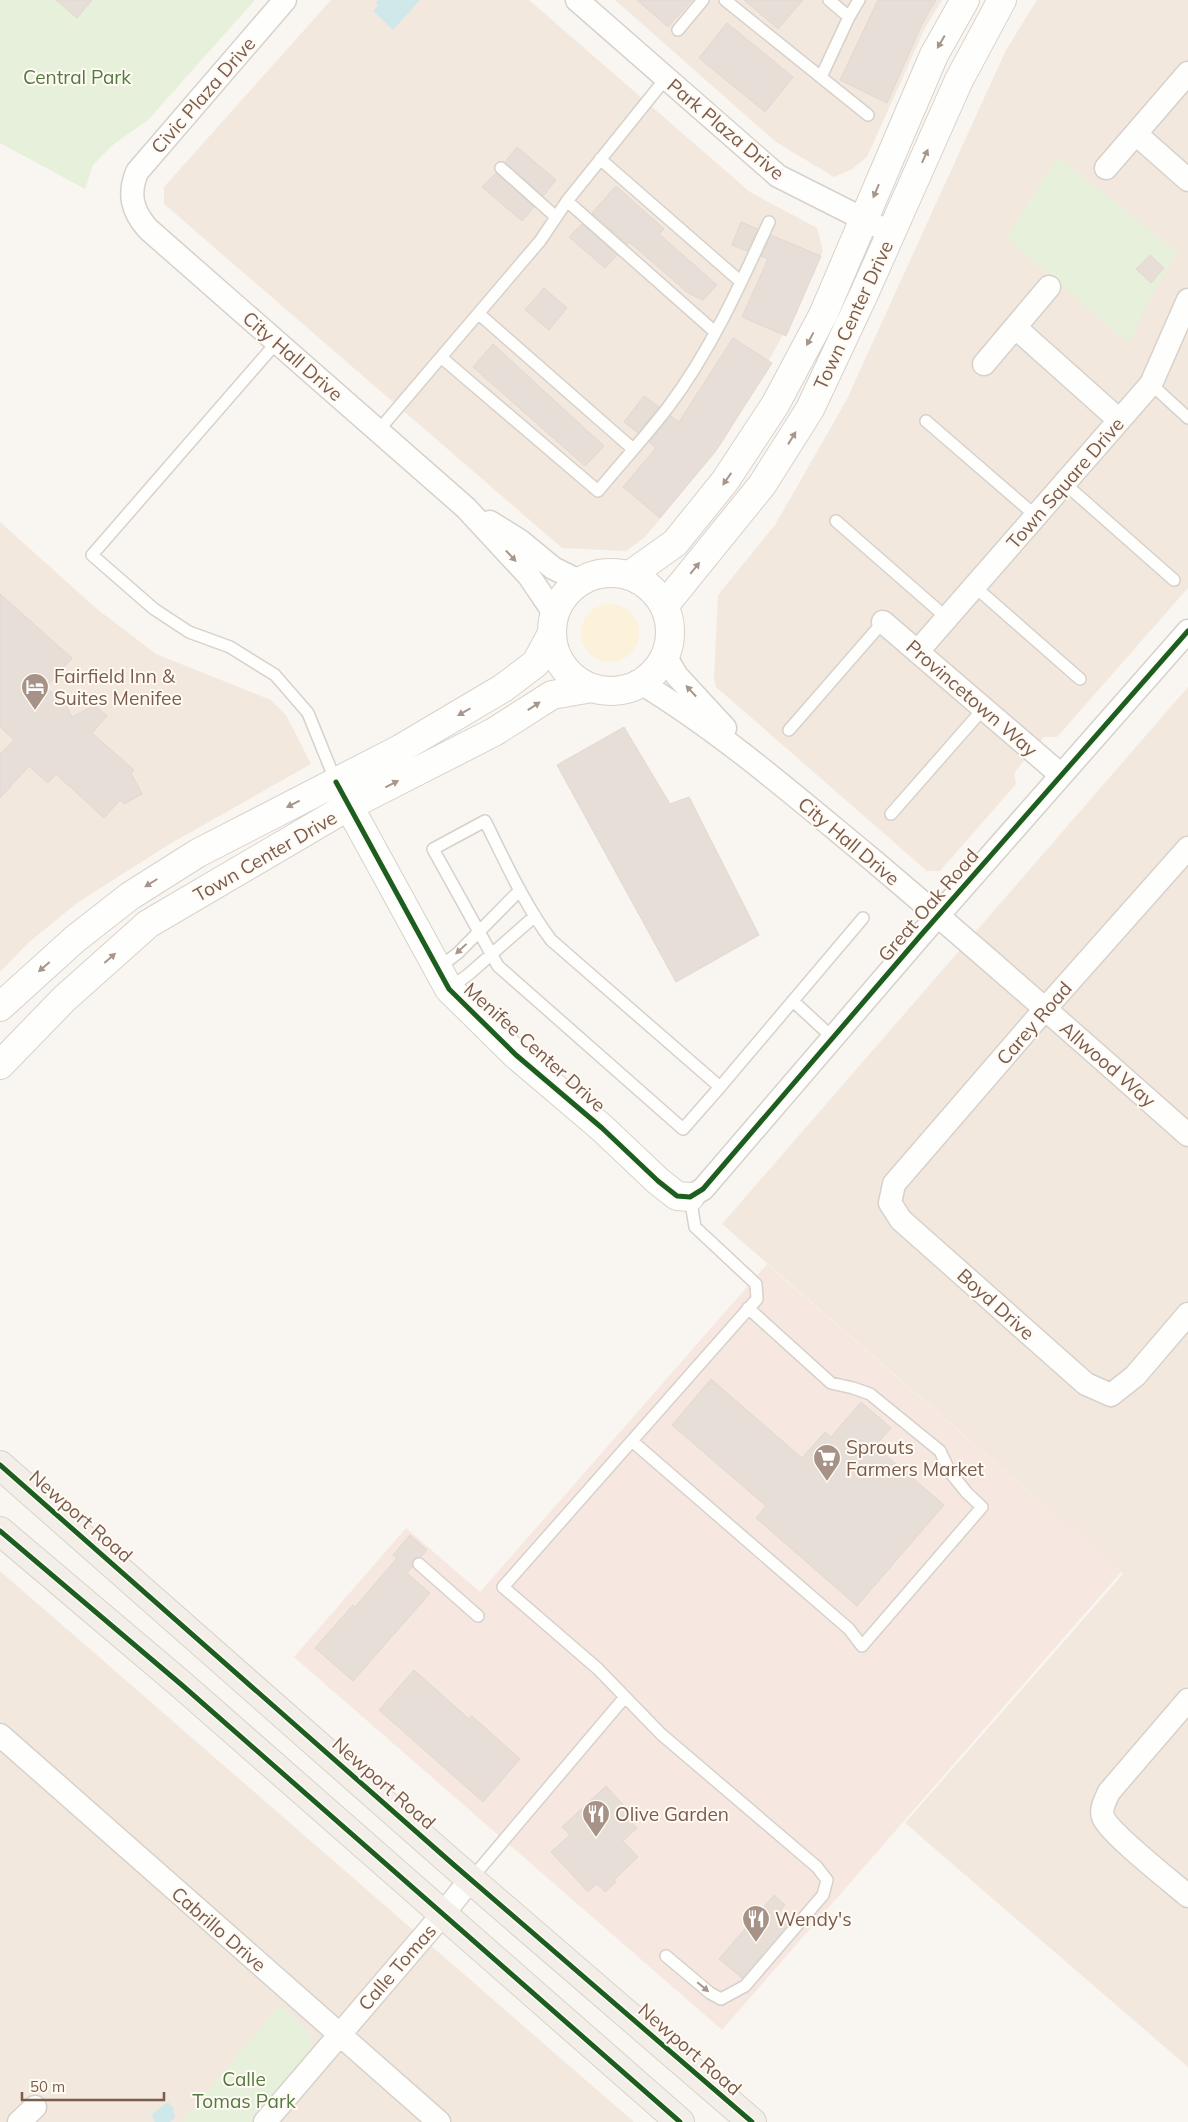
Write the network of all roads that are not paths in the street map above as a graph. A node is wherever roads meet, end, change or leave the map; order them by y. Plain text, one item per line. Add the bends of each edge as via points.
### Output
1 (286, 0) edge
2 (577, 0) edge
3 (703, 0) edge
4 (725, 0) edge
5 (829, 0) edge
6 (859, 0) edge
7 (966, 0) edge
8 (1002, 0) edge
9 (849, 16) junction
10 (678, 30) dead end
11 (1188, 73) edge
12 (821, 77) junction
13 (666, 78) junction
14 (868, 115) dead end
15 (1136, 134) junction
16 (600, 159) junction
17 (501, 168) dead end
18 (1106, 168) dead end
19 (1188, 180) edge
20 (131, 195) joint
21 (567, 201) junction
22 (556, 217) junction
23 (864, 220) junction
24 (769, 222) dead end
25 (891, 233) junction
26 (741, 282) junction
27 (1049, 287) dead end
28 (1188, 300) edge
29 (479, 314) junction
30 (1016, 328) junction
31 (715, 332) junction
32 (277, 342) junction
33 (442, 358) junction
34 (984, 364) dead end
35 (1151, 384) junction
36 (1188, 418) edge
37 (1119, 420) junction
38 (926, 421) dead end
39 (378, 431) junction
40 (633, 449) junction
41 (1064, 483) junction
42 (466, 508) junction
43 (1036, 516) junction
44 (836, 521) dead end
45 (630, 575) junction
46 (1174, 580) dead end
47 (580, 581) junction
48 (974, 586) junction
49 (664, 606) junction
50 (947, 618) junction
51 (883, 622) joint
52 (553, 624) junction
53 (1188, 630) edge
54 (918, 651) junction
55 (665, 656) junction
56 (1080, 679) dead end
57 (641, 683) junction
58 (592, 688) junction
59 (984, 708) junction
60 (789, 730) dead end
61 (760, 766) junction
62 (1061, 775) junction
63 (336, 782) junction
64 (349, 806) junction
65 (891, 814) dead end
66 (1188, 848) edge
67 (520, 890) junction
68 (535, 916) junction
69 (938, 916) junction
70 (863, 918) dead end
71 (479, 932) junction
72 (81, 934) junction
73 (492, 954) junction
74 (443, 979) junction
75 (793, 1001) junction
76 (0, 1008) edge
77 (1045, 1009) junction
78 (833, 1038) junction
79 (0, 1040) edge
80 (0, 1065) edge
81 (720, 1087) junction
82 (1188, 1134) edge
83 (690, 1197) junction
84 (890, 1203) joint
85 (748, 1308) junction
86 (1188, 1314) edge
87 (632, 1441) junction
88 (0, 1465) edge
89 (0, 1530) edge
90 (419, 1564) dead end
91 (478, 1616) dead end
92 (625, 1697) junction
93 (1188, 1700) edge
94 (2, 1742) edge
95 (471, 1879) junction
96 (1188, 1896) edge
97 (442, 1915) junction
98 (666, 1956) dead end
99 (339, 2035) junction
100 (35, 2107) dead end
101 (19, 2122) edge
102 (265, 2122) edge
103 (439, 2122) edge
104 (680, 2122) edge
105 (752, 2122) edge

1 - 20 street, Civic Plaza Drive via 137,172
2 - 13 street, Park Plaza Drive
3 - 10 lane
4 - 12 lane
5 - 9 lane
6 - 9 lane
7 -> 23 street, Town Center Drive via 934,55
25 -> 8 street, Town Center Drive via 959,80
9 - 12 lane
11 - 15 street
12 - 14 lane
13 - 16 lane
13 - 23 street, Park Plaza Drive via 778,176
15 - 18 street
15 - 19 street
16 - 21 lane
16 - 26 lane
17 - 22 lane
20 - 32 street, City Hall Drive via 140,219 148,229
21 - 22 lane
21 - 31 lane
22 - 29 lane
23 - 25 street, Park Plaza Drive
23 -> 45 street, Town Center Drive via 823,314 770,413 725,481 675,543
24 - 26 lane
49 -> 25 street, Town Center Drive via 762,485 810,409
26 - 31 lane
27 - 30 street
28 - 35 street, Town Square Drive
29 - 33 lane
29 - 40 lane
30 - 34 street
30 - 37 street
31 - 40 lane via 669,406
32 - 39 street, City Hall Drive
32 - 63 lane via 92,555 154,609 189,632 230,647 275,675 308,713
33 - 39 lane
33 - 40 lane via 598,491
35 - 36 lane
35 - 37 street, Town Square Drive
37 - 41 street, Town Square Drive
38 - 43 lane
39 - 42 street, City Hall Drive
41 - 43 street, Town Square Drive
41 - 46 lane
42 - 47 street, City Hall Drive via 518,540 553,568
42 -> 52 street, City Hall Drive via 529,576
43 - 48 street, Town Square Drive
44 - 50 lane
45 - 47 street, Town Center Drive via 604,573
45 - 49 street, Town Center Drive via 653,590
47 - 52 street, Town Center Drive via 561,598
48 - 50 street, Town Square Drive
48 - 56 lane
49 - 55 street, Town Center Drive via 670,631
50 - 54 street, Town Square Drive
51 - 54 street, Provincetown Way
51 - 60 lane
52 - 58 street, Town Center Drive via 555,653 564,668 576,680
52 -> 63 street, Town Center Drive via 536,663 504,688
53 - 62 street, Great Oak Road
54 - 59 street, Provincetown Way
55 - 57 street, Town Center Drive via 655,672
61 -> 55 street, City Hall Drive via 677,676
57 - 58 street, Town Center Drive via 613,691
57 - 61 street, City Hall Drive
64 -> 58 street, Town Center Drive via 494,732 552,695
59 - 62 street, Provincetown Way
59 - 65 lane
61 - 69 street, City Hall Drive
62 - 69 street, Great Oak Road
63 - 64 street, Menifee Center Drive
63 -> 72 street, Town Center Drive via 198,853 130,896
64 - 74 street, Menifee Center Drive
80 -> 64 street, Town Center Drive via 64,999 148,924
66 - 77 street, Carey Road
67 - 68 lane
67 - 71 lane
67 - 71 lane via 485,821 433,849
68 - 73 lane
68 - 81 lane via 551,940
69 - 77 street, Allwood Way
69 - 78 street, Great Oak Road
70 - 75 lane
71 - 73 lane
71 -> 74 lane via 458,953
72 -> 76 street, Town Center Drive
72 - 79 street via 81,964
73 - 74 lane
73 - 81 lane via 498,966 683,1129
74 - 83 street, Menifee Center Drive via 516,1055 658,1181 677,1196
75 - 78 lane
75 - 81 lane
77 - 82 street, Allwood Way
77 - 84 street, Carey Road via 894,1184
78 - 83 street, Great Oak Road via 702,1189
83 - 85 lane via 695,1227 756,1284 757,1299
84 - 86 street, Boyd Drive via 901,1220 1086,1384 1110,1395 1135,1376
85 - 87 lane
85 - 87 lane via 831,1383 870,1394 940,1451 950,1472 982,1507 862,1646 849,1629
87 - 92 lane via 503,1587 598,1669
88 - 95 main road, Newport Road
89 - 97 main road via 183,1686
90 - 91 lane
92 - 95 lane, Calle Tomas
98 -> 92 lane via 710,1993 721,1999 731,1996 745,1986 823,1895 827,1880 817,1867 661,1734
93 - 96 street via 1109,1792 1103,1816 1122,1839
94 - 99 street, Cabrillo Drive
95 - 97 street, Calle Tomas
95 - 105 main road, Newport Road
97 - 99 street, Calle Tomas
97 - 104 main road
99 - 102 street, Calle Tomas
99 - 103 street, Cabrillo Drive
100 - 101 street

